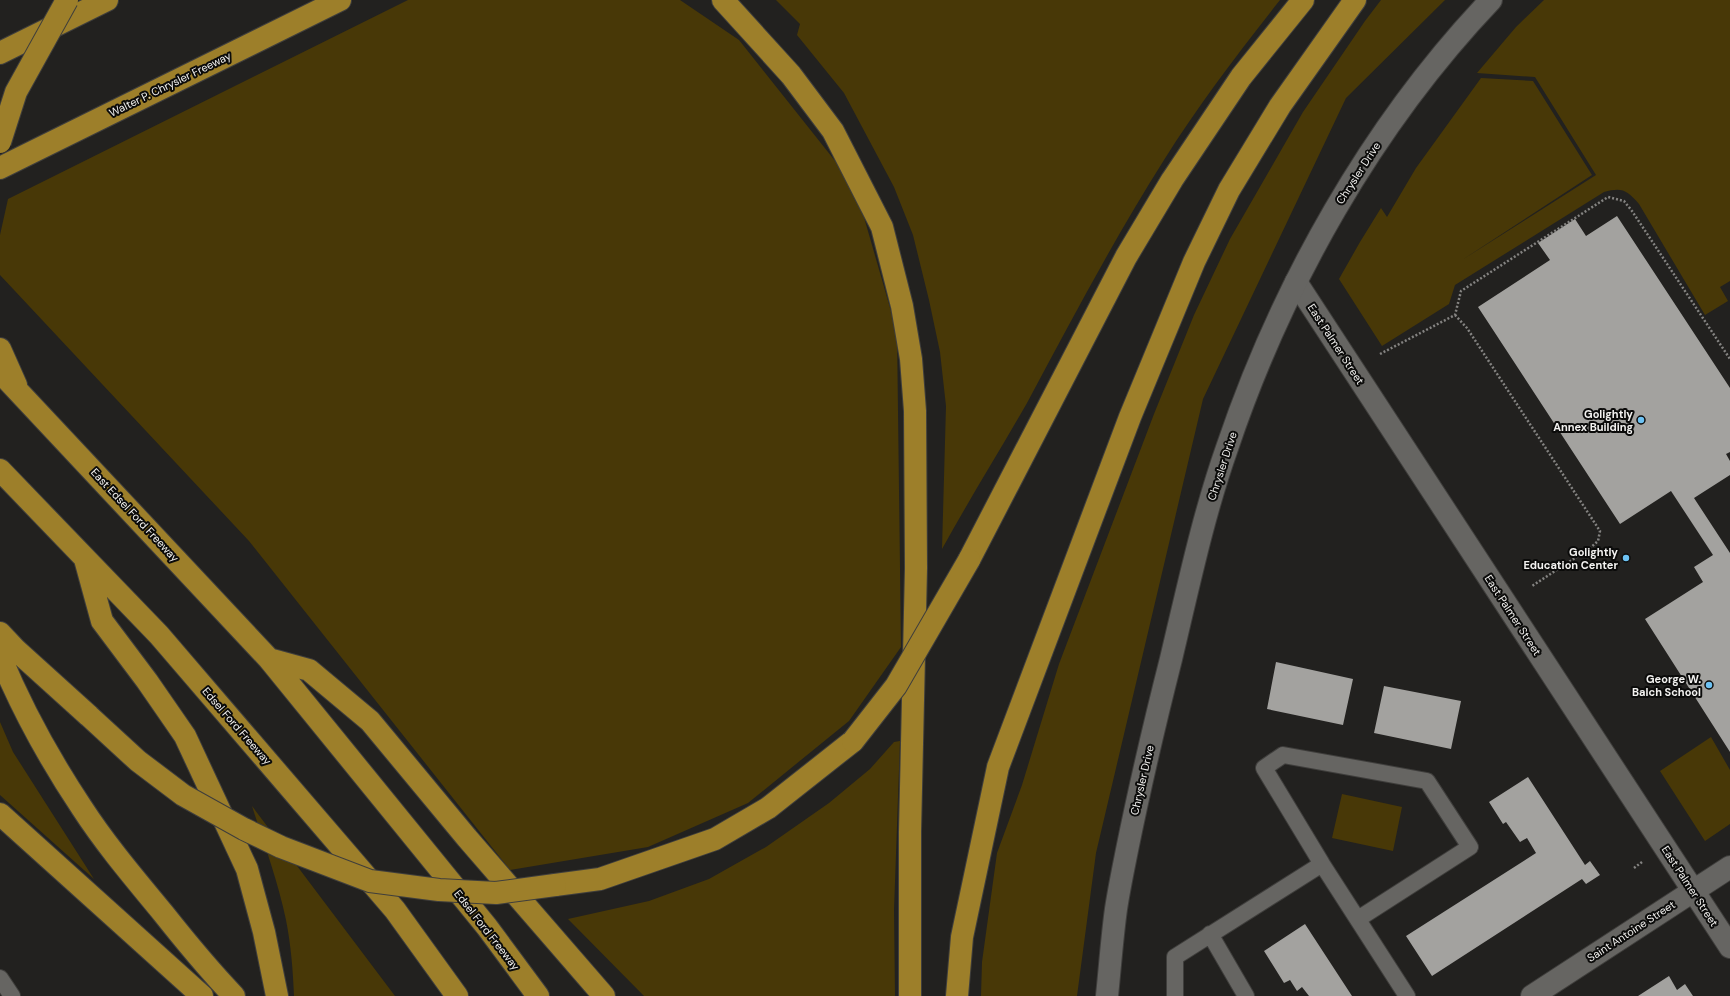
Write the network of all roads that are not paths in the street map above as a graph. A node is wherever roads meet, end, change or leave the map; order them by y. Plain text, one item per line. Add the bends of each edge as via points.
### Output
1 (68, 0) edge
2 (107, 0) edge
3 (340, 0) edge
4 (723, 0) edge
5 (1303, 0) edge
6 (1355, 0) edge
7 (1492, 0) edge
8 (0, 53) edge
9 (0, 142) edge
10 (0, 168) edge
11 (1296, 282) junction
12 (0, 349) edge
13 (0, 372) edge
14 (19, 391) junction
15 (0, 470) edge
16 (84, 556) junction
17 (0, 633) edge
18 (0, 656) edge
19 (269, 659) junction
20 (0, 814) edge
21 (1322, 864) junction
22 (1730, 867) edge
23 (1694, 891) junction
24 (1358, 919) junction
25 (1210, 934) junction
26 (1730, 947) edge
27 (0, 978) edge
28 (12, 996) edge
29 (202, 996) edge
30 (234, 996) edge
31 (277, 996) edge
32 (457, 996) edge
33 (538, 996) edge
34 (604, 996) edge
35 (910, 996) edge
36 (957, 996) edge
37 (1107, 996) edge
38 (1175, 996) edge
39 (1246, 996) edge
40 (1407, 996) edge
41 (1532, 996) edge

1 - 9 highway, bridge via 16,92
2 - 8 highway
3 - 10 highway, Walter P. Chrysler Freeway
4 - 35 highway via 791,75 833,131 882,227 902,306 911,359 915,419 916,568 910,832
5 - 17 highway, bridge via 1241,77 1172,180 1126,257 969,560 896,686 853,741 768,808 715,839 600,878 496,893 439,890 370,881 281,847 182,795 138,761
6 - 36 highway via 1280,106 1229,190 1194,262 1130,417 998,767 962,937
7 - 11 street, Chrysler Drive via 1473,19 1420,84 1371,153 1335,210
11 - 23 street, East Palmer Street
11 - 37 street, Chrysler Drive via 1254,374 1226,448 1202,532 1139,788 1116,908
12 - 14 highway
13 - 14 highway, East Edsel Ford Freeway
14 - 19 highway, East Edsel Ford Freeway
15 - 16 highway, Edsel Ford Freeway
16 - 31 highway via 102,620 185,736 247,869 264,932
16 - 32 highway, Edsel Ford Freeway via 159,635 395,910
18 - 30 highway via 17,697 82,808 124,866
19 - 33 highway, Edsel Ford Freeway via 487,927
19 - 34 highway via 309,670 370,721
20 - 29 highway
21 - 24 lane
21 - 24 lane via 1264,768 1283,755 1427,781 1470,847
21 - 25 lane
22 - 23 street, Saint Antoine Street
23 - 26 street, East Palmer Street
23 - 41 street, Saint Antoine Street
24 - 40 lane
25 - 38 lane via 1175,957
25 - 39 lane
27 - 28 lane

